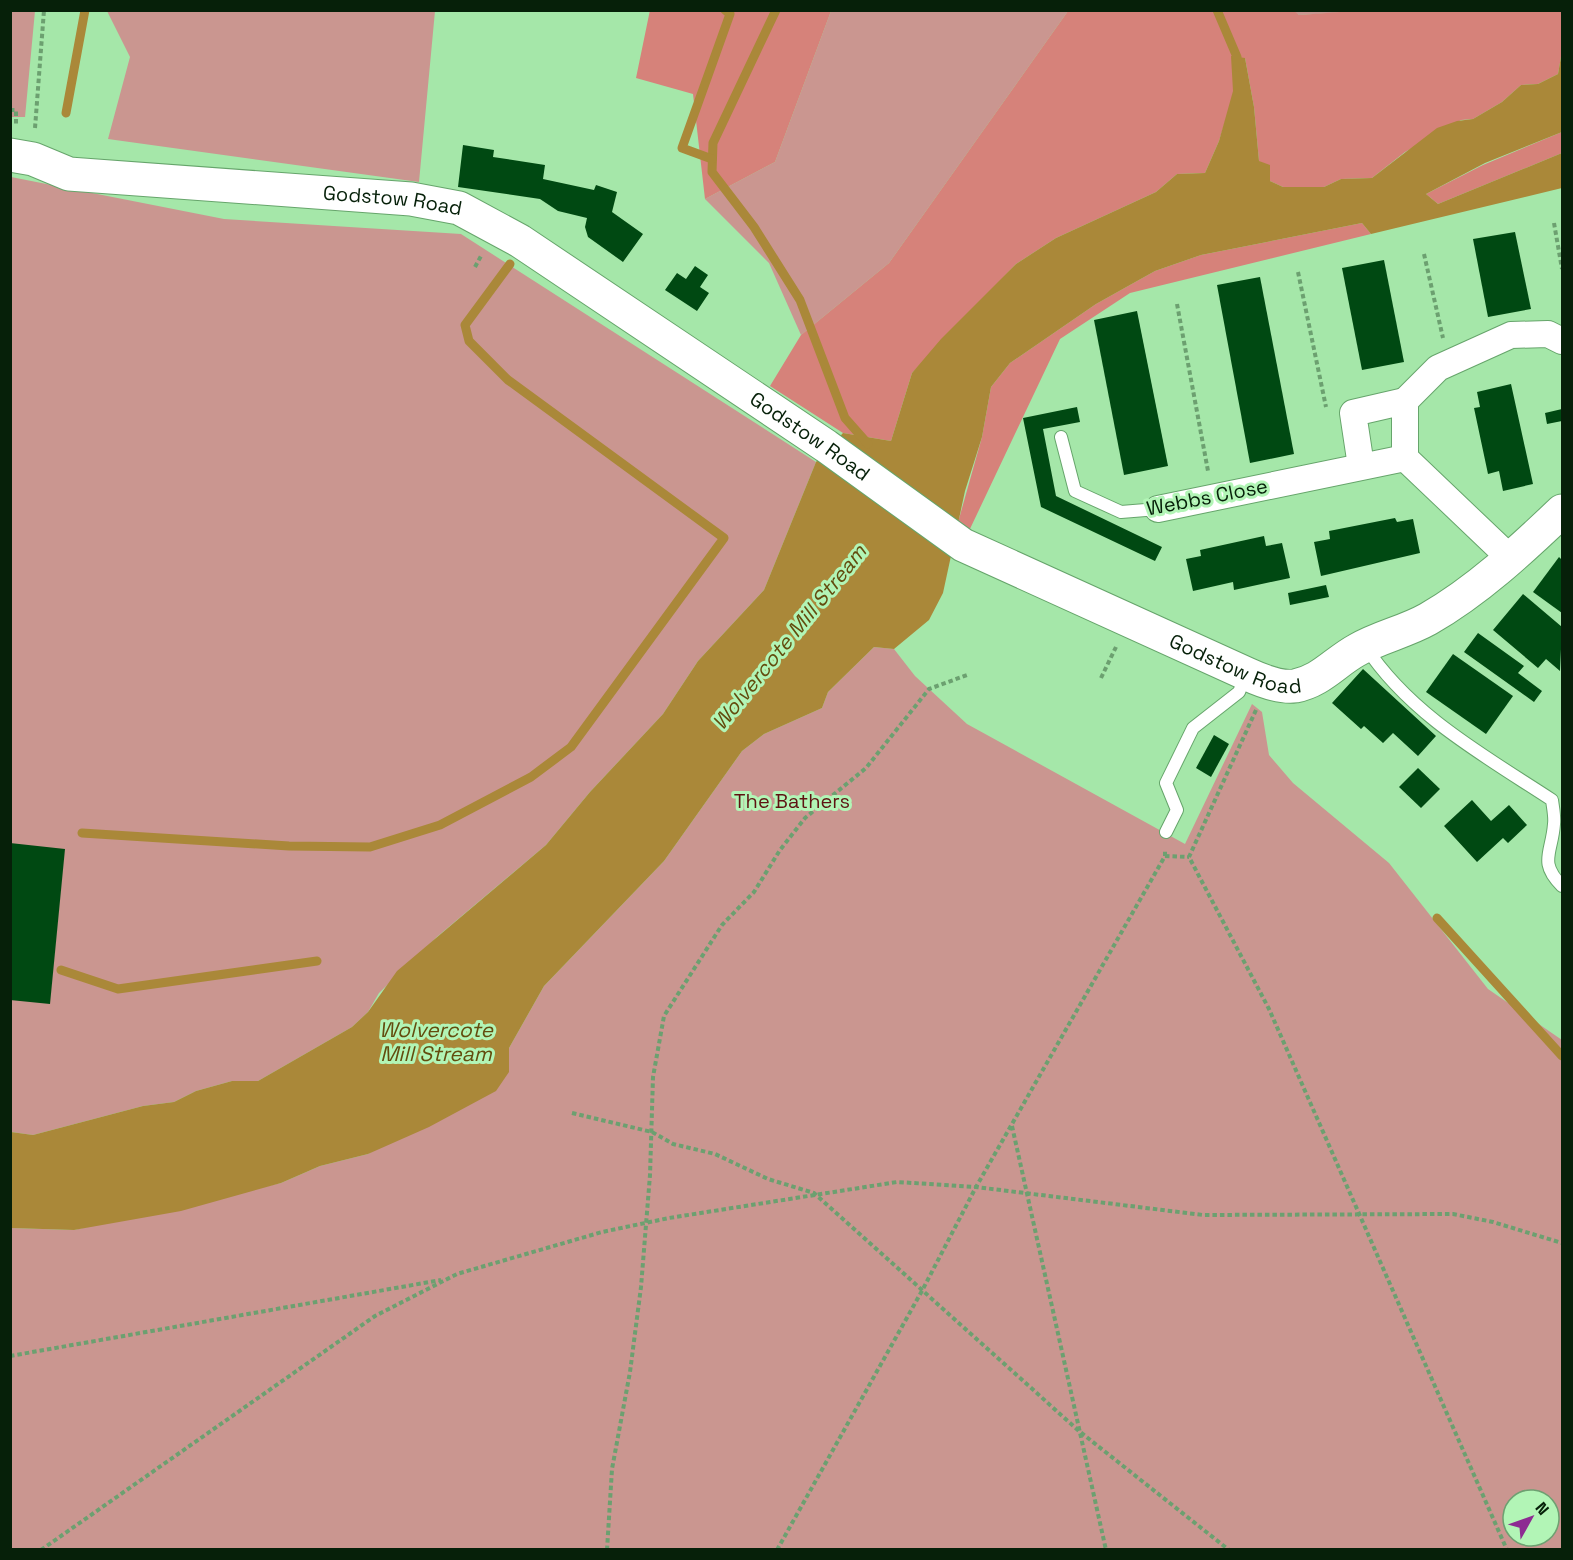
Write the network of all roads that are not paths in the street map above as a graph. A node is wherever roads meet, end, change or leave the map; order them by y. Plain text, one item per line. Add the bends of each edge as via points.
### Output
1 (22, 157) edge
2 (1563, 341) edge
3 (1406, 401) junction
4 (1061, 437) dead end
5 (1405, 458) junction
6 (1361, 466) junction
7 (1158, 509) joint
8 (1563, 511) edge
9 (1511, 559) junction
10 (1364, 645) junction
11 (1253, 677) junction
12 (1166, 832) road end
13 (1563, 886) edge

1 - 11 street, Godstow Road via 69,174 411,199 459,208 520,240 826,446 963,545
2 - 3 street via 1548,334 1511,335 1438,368
3 - 5 street
3 - 6 street via 1353,413
4 - 7 lane, Webbs Close via 1075,491 1121,512
5 - 6 street, Webbs Close
5 - 9 street
6 - 7 street, Webbs Close
8 - 9 street, Godstow Road
9 - 10 street, Godstow Road via 1431,617 1406,631
10 - 11 street, Godstow Road via 1317,679 1293,687
10 - 13 lane via 1377,666 1419,708 1552,800 1555,823 1547,854 1548,870
11 - 12 lane via 1193,728 1166,783 1177,810

